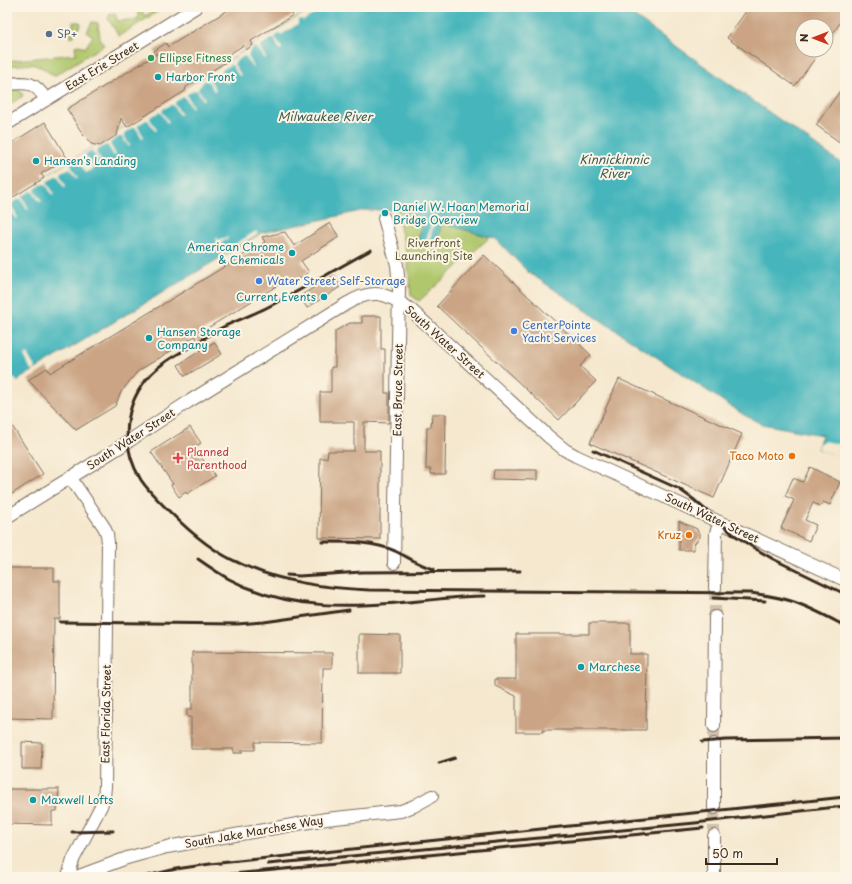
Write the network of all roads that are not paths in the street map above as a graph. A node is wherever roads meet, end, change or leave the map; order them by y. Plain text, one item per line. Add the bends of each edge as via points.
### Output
1 (196, 7) edge
2 (7, 84) edge
3 (46, 100) junction
4 (7, 124) edge
5 (384, 218) dead end
6 (400, 302) junction
7 (70, 477) junction
8 (7, 517) edge
9 (720, 522) junction
10 (394, 563) dead end
11 (845, 580) edge
12 (714, 588) tunnel mouth
13 (715, 617) tunnel mouth
14 (714, 726) tunnel mouth
15 (714, 744) tunnel mouth
16 (432, 796) dead end
17 (714, 808) tunnel mouth
18 (714, 836) tunnel mouth
19 (68, 877) edge
20 (76, 877) edge
21 (714, 877) edge

1 - 3 street, East Erie Street
2 - 3 street via 32,84 42,92
3 - 4 street, East Erie Street
5 - 6 street, East Bruce Street via 396,265
6 - 7 street, South Water Street via 376,293 358,296
6 - 9 street, South Water Street via 565,450
6 - 10 street, East Bruce Street
7 - 8 street, South Water Street
7 - 19 street, East Florida Street via 104,527 108,543 104,797 73,860
9 - 11 street, South Water Street
9 - 12 street via 716,533
13 - 14 street
15 - 17 street
16 - 20 street, South Jake Marchese Way via 401,811 326,820 167,847 132,856
18 - 21 street

